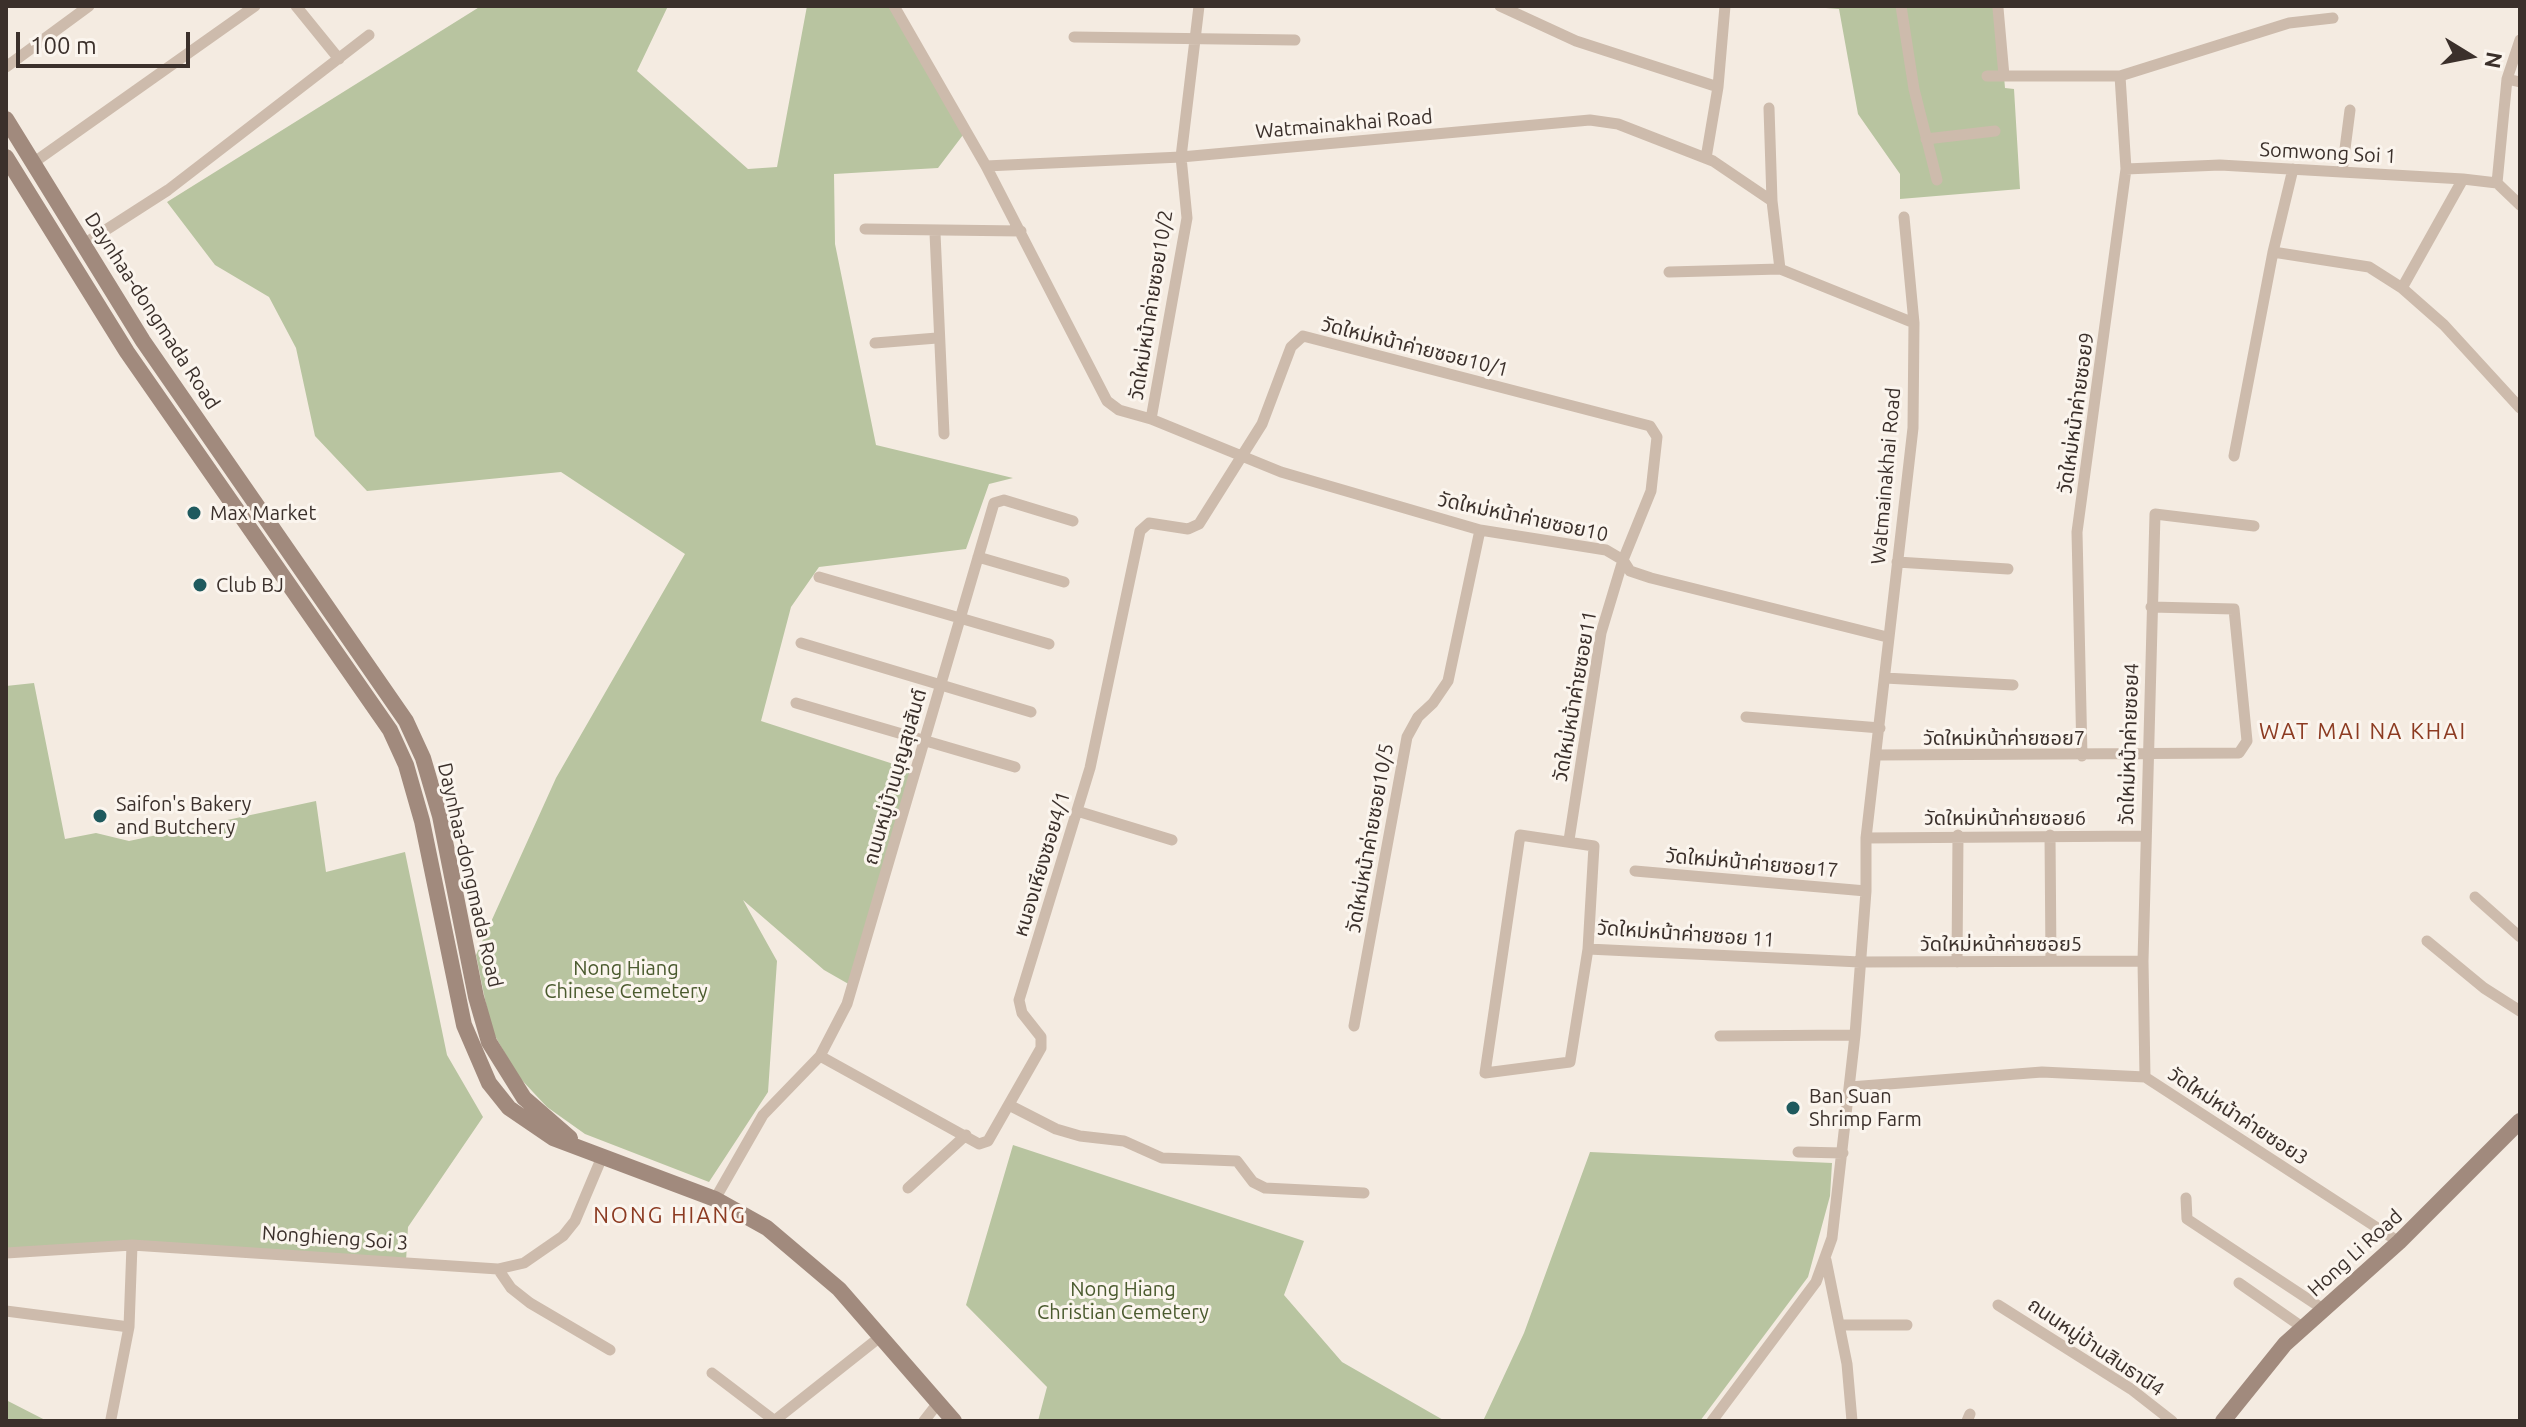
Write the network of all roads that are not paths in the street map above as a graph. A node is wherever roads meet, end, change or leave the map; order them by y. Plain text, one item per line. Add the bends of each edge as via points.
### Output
1 (89, 6) edge
2 (255, 6) edge
3 (296, 6) edge
4 (894, 6) edge
5 (1199, 6) edge
6 (1500, 6) edge
7 (1725, 6) edge
8 (1901, 6) edge
9 (1998, 8) edge
10 (2333, 18) dead end
11 (369, 35) dead end
12 (1074, 37) dead end
13 (1194, 39) junction
14 (1295, 40) dead end
15 (2520, 40) edge
16 (339, 59) junction
17 (6, 67) edge
18 (1987, 76) dead end
19 (2004, 76) junction
20 (2120, 76) junction
21 (2507, 79) junction
22 (2520, 82) edge
23 (1718, 87) junction
24 (1769, 108) dead end
25 (2350, 110) dead end
26 (6, 119) edge
27 (1995, 131) dead end
28 (1926, 139) junction
29 (6, 157) edge
30 (1181, 157) junction
31 (1706, 158) junction
32 (33, 163) junction
33 (986, 166) junction
34 (2126, 169) junction
35 (2293, 169) junction
36 (2342, 172) junction
37 (43, 179) junction
38 (2463, 179) junction
39 (1937, 180) dead end
40 (2497, 183) junction
41 (27, 190) junction
42 (1772, 201) junction
43 (2520, 205) edge
44 (1904, 217) dead end
45 (865, 229) dead end
46 (1021, 231) junction
47 (935, 233) junction
48 (84, 244) junction
49 (2273, 252) junction
50 (1780, 269) junction
51 (1669, 272) dead end
52 (2402, 288) junction
53 (1914, 323) junction
54 (937, 338) junction
55 (875, 343) dead end
56 (2520, 408) edge
57 (1151, 419) junction
58 (1650, 426) joint
59 (944, 434) dead end
60 (2234, 456) dead end
61 (1241, 457) junction
62 (1073, 521) dead end
63 (2254, 526) dead end
64 (1480, 530) junction
65 (978, 557) junction
66 (1623, 560) junction
67 (1897, 562) junction
68 (2008, 569) dead end
69 (819, 577) dead end
70 (1064, 582) dead end
71 (2151, 607) junction
72 (960, 618) junction
73 (1887, 637) junction
74 (801, 643) dead end
75 (1049, 644) dead end
76 (1885, 678) junction
77 (940, 685) junction
78 (2013, 685) dead end
79 (796, 703) dead end
80 (1031, 712) dead end
81 (1746, 717) dead end
82 (1880, 728) junction
83 (924, 742) junction
84 (1877, 755) junction
85 (2147, 755) junction
86 (2082, 756) junction
87 (1015, 767) dead end
88 (1077, 811) junction
89 (1958, 835) junction
90 (2050, 835) junction
91 (2145, 836) junction
92 (1866, 838) junction
93 (1172, 840) dead end
94 (1569, 840) junction
95 (1635, 871) dead end
96 (1866, 891) junction
97 (2475, 897) dead end
98 (2520, 937) edge
99 (2427, 941) dead end
100 (1588, 949) junction
101 (2051, 961) junction
102 (2143, 961) junction
103 (1860, 962) junction
104 (1957, 962) junction
105 (2520, 1011) edge
106 (481, 1019) junction
107 (464, 1025) junction
108 (1354, 1026) dead end
109 (1855, 1035) junction
110 (1720, 1036) dead end
111 (820, 1056) junction
112 (2145, 1077) junction
113 (1850, 1087) junction
114 (1009, 1105) junction
115 (2520, 1121) edge
116 (966, 1135) junction
117 (584, 1149) junction
118 (1798, 1152) dead end
119 (1843, 1153) junction
120 (602, 1157) junction
121 (908, 1188) dead end
122 (1364, 1193) dead end
123 (2186, 1198) dead end
124 (715, 1199) junction
125 (2399, 1242) junction
126 (132, 1245) junction
127 (6, 1253) edge
128 (1826, 1260) junction
129 (498, 1269) junction
130 (2239, 1283) dead end
131 (1998, 1305) dead end
132 (2323, 1309) junction
133 (6, 1311) edge
134 (1840, 1325) junction
135 (1907, 1325) dead end
136 (129, 1327) junction
137 (2302, 1327) junction
138 (880, 1337) junction
139 (610, 1350) dead end
140 (712, 1373) dead end
141 (938, 1403) junction
142 (111, 1419) edge
143 (774, 1421) edge
144 (924, 1421) edge
145 (954, 1421) edge
146 (1712, 1421) edge
147 (1854, 1421) edge
148 (2172, 1421) edge
149 (2223, 1421) edge

1 - 17 street
2 - 32 street
3 - 16 street
4 - 33 street, วัดใหม่หน้าค่ายซอย10
5 - 13 street, วัดใหม่หน้าค่ายซอย10/2
6 - 23 street via 1576,41
7 - 23 street
8 - 28 street
9 - 19 street
10 - 20 street via 2289,23
11 - 16 street
12 - 13 street
13 - 14 street
13 - 30 street, วัดใหม่หน้าค่ายซอย10/2
15 - 21 street
16 - 48 street via 168,190
18 - 19 street
19 - 20 street
20 - 34 street, วัดใหม่หน้าค่ายซอย9
21 - 22 street
21 - 40 street
23 - 31 street
24 - 42 street
25 - 36 street
26 - 32 main road, Daynhaa-dongmada Road
27 - 28 street
28 - 39 street
29 - 41 main road, Daynhaa-dongmada Road
30 - 31 street, Watmainakhai Road via 1590,120 1618,124
30 - 33 street, Watmainakhai Road
30 - 57 street, วัดใหม่หน้าค่ายซอย10/2 via 1187,218
31 - 42 street, Watmainakhai Road
32 - 37 main road, Daynhaa-dongmada Road
33 - 46 street, วัดใหม่หน้าค่ายซอย10
34 - 35 street, Somwong Soi 1
34 - 86 street, วัดใหม่หน้าค่ายซอย9 via 2077,532
35 - 36 street, Somwong Soi 1
35 - 49 street
36 - 38 street, Somwong Soi 1
37 - 41 main road
37 - 48 main road, Daynhaa-dongmada Road
38 - 40 street, Somwong Soi 1
38 - 52 street
40 - 43 street
41 - 107 main road, Daynhaa-dongmada Road via 127,352 390,730 422,821
42 - 50 street
44 - 53 street, Watmainakhai Road
45 - 47 street
46 - 47 street
46 - 57 street, วัดใหม่หน้าค่ายซอย10 via 1107,401
47 - 54 street
48 - 106 main road, Daynhaa-dongmada Road via 143,341 406,721 440,816
49 - 52 street via 2369,267
49 - 60 street
50 - 51 street
50 - 53 street
52 - 56 street via 2431,311
53 - 67 street, Watmainakhai Road via 1913,428
54 - 55 street
54 - 59 street
57 - 61 street, วัดใหม่หน้าค่ายซอย10
58 - 61 street, วัดใหม่หน้าค่ายซอย10/1 via 1303,336 1291,347 1262,424
58 - 66 street, วัดใหม่หน้าค่ายซอย11 via 1657,437 1651,491
61 - 64 street, วัดใหม่หน้าค่ายซอย10
61 - 88 street, หนองเหียงซอย4/1 via 1199,524 1188,529 1149,523 1140,531
62 - 65 street, ถนนหมู่บ้านบุญสุขสันต์ via 1004,500 994,503
63 - 71 street, วัดใหม่หน้าค่ายซอย4 via 2155,514
64 - 66 street, วัดใหม่หน้าค่ายซอย10 via 1606,550
64 - 108 street, วัดใหม่หน้าค่ายซอย10/5 via 1448,681 1407,737
65 - 70 street
65 - 72 street, ถนนหมู่บ้านบุญสุขสันต์
66 - 73 street, วัดใหม่หน้าค่ายซอย10 via 1630,571 1651,578
66 - 94 street, วัดใหม่หน้าค่ายซอย11 via 1601,633
67 - 68 street
67 - 73 street, Watmainakhai Road
69 - 72 street
71 - 85 street, วัดใหม่หน้าค่ายซอย4
71 - 85 street, วัดใหม่หน้าค่ายซอย7 via 2234,609 2247,741 2239,753
72 - 75 street
72 - 77 street, ถนนหมู่บ้านบุญสุขสันต์
73 - 76 street, Watmainakhai Road
74 - 77 street
76 - 78 street
76 - 82 street, Watmainakhai Road
77 - 80 street
77 - 83 street, ถนนหมู่บ้านบุญสุขสันต์
79 - 83 street
81 - 82 street
82 - 84 street, Watmainakhai Road
83 - 87 street
83 - 111 street, ถนนหมู่บ้านบุญสุขสันต์ via 847,1004
84 - 86 street, วัดใหม่หน้าค่ายซอย7
84 - 92 street, Watmainakhai Road
85 - 86 street, วัดใหม่หน้าค่ายซอย7
85 - 91 street, วัดใหม่หน้าค่ายซอย4
88 - 93 street
88 - 114 street, หนองเหียงซอย4/1 via 1019,1000 1022,1013 1041,1037 1041,1048
89 - 90 street, วัดใหม่หน้าค่ายซอย6
89 - 92 street, วัดใหม่หน้าค่ายซอย6
89 - 104 street
90 - 91 street, วัดใหม่หน้าค่ายซอย6
90 - 101 street
91 - 102 street, วัดใหม่หน้าค่ายซอย4
92 - 96 street, Watmainakhai Road
94 - 100 street, วัดใหม่หน้าค่ายซอย 11 via 1594,846
94 - 100 street via 1520,835 1485,1073 1570,1062
95 - 96 street, วัดใหม่หน้าค่ายซอย17
96 - 103 street, Watmainakhai Road
97 - 98 street
99 - 105 street
100 - 103 street, วัดใหม่หน้าค่ายซอย 11
101 - 102 street, วัดใหม่หน้าค่ายซอย5
101 - 104 street, วัดใหม่หน้าค่ายซอย5
102 - 112 street, วัดใหม่หน้าค่ายซอย4
103 - 104 street, วัดใหม่หน้าค่ายซอย5
103 - 109 street, Watmainakhai Road
106 - 107 main road
106 - 117 main road, Daynhaa-dongmada Road via 524,1098
107 - 117 main road, Daynhaa-dongmada Road via 489,1083 509,1108 553,1138
109 - 110 street
109 - 113 street, Watmainakhai Road
111 - 116 street
111 - 124 street, ถนนหมู่บ้านบุญสุขสันต์ via 763,1115
112 - 113 street, วัดใหม่หน้าค่ายซอย3 via 2042,1072
112 - 125 street, วัดใหม่หน้าค่ายซอย3
113 - 119 street, Watmainakhai Road
114 - 116 street, หนองเหียงซอย4/1 via 988,1141 979,1144
114 - 122 street via 1056,1129 1124,1141 1162,1158 1237,1161 1253,1182 1265,1188
115 - 125 main road, Hong Li Road
116 - 121 street
117 - 120 main road, Daynhaa-dongmada Road
118 - 119 street
119 - 128 street, Watmainakhai Road
120 - 124 main road, Daynhaa-dongmada Road
120 - 129 street, Nonghieng Soi 3 via 575,1221 563,1236 524,1263
123 - 132 street via 2187,1219
124 - 138 main road, Daynhaa-dongmada Road via 797,1251
125 - 132 main road, Hong Li Road
126 - 127 street, Nonghieng Soi 3
126 - 129 street, Nonghieng Soi 3
126 - 136 street
128 - 134 street
128 - 146 street, Watmainakhai Road via 1816,1282
129 - 139 street via 530,1303
130 - 137 street
131 - 148 street, ถนนหมู่บ้านสินธานี4
132 - 137 main road, Hong Li Road
133 - 136 street
134 - 135 street
134 - 147 street
136 - 142 street
137 - 149 main road, Hong Li Road
138 - 141 main road, Daynhaa-dongmada Road
138 - 143 street
140 - 143 street
141 - 144 street
141 - 145 main road, Daynhaa-dongmada Road

